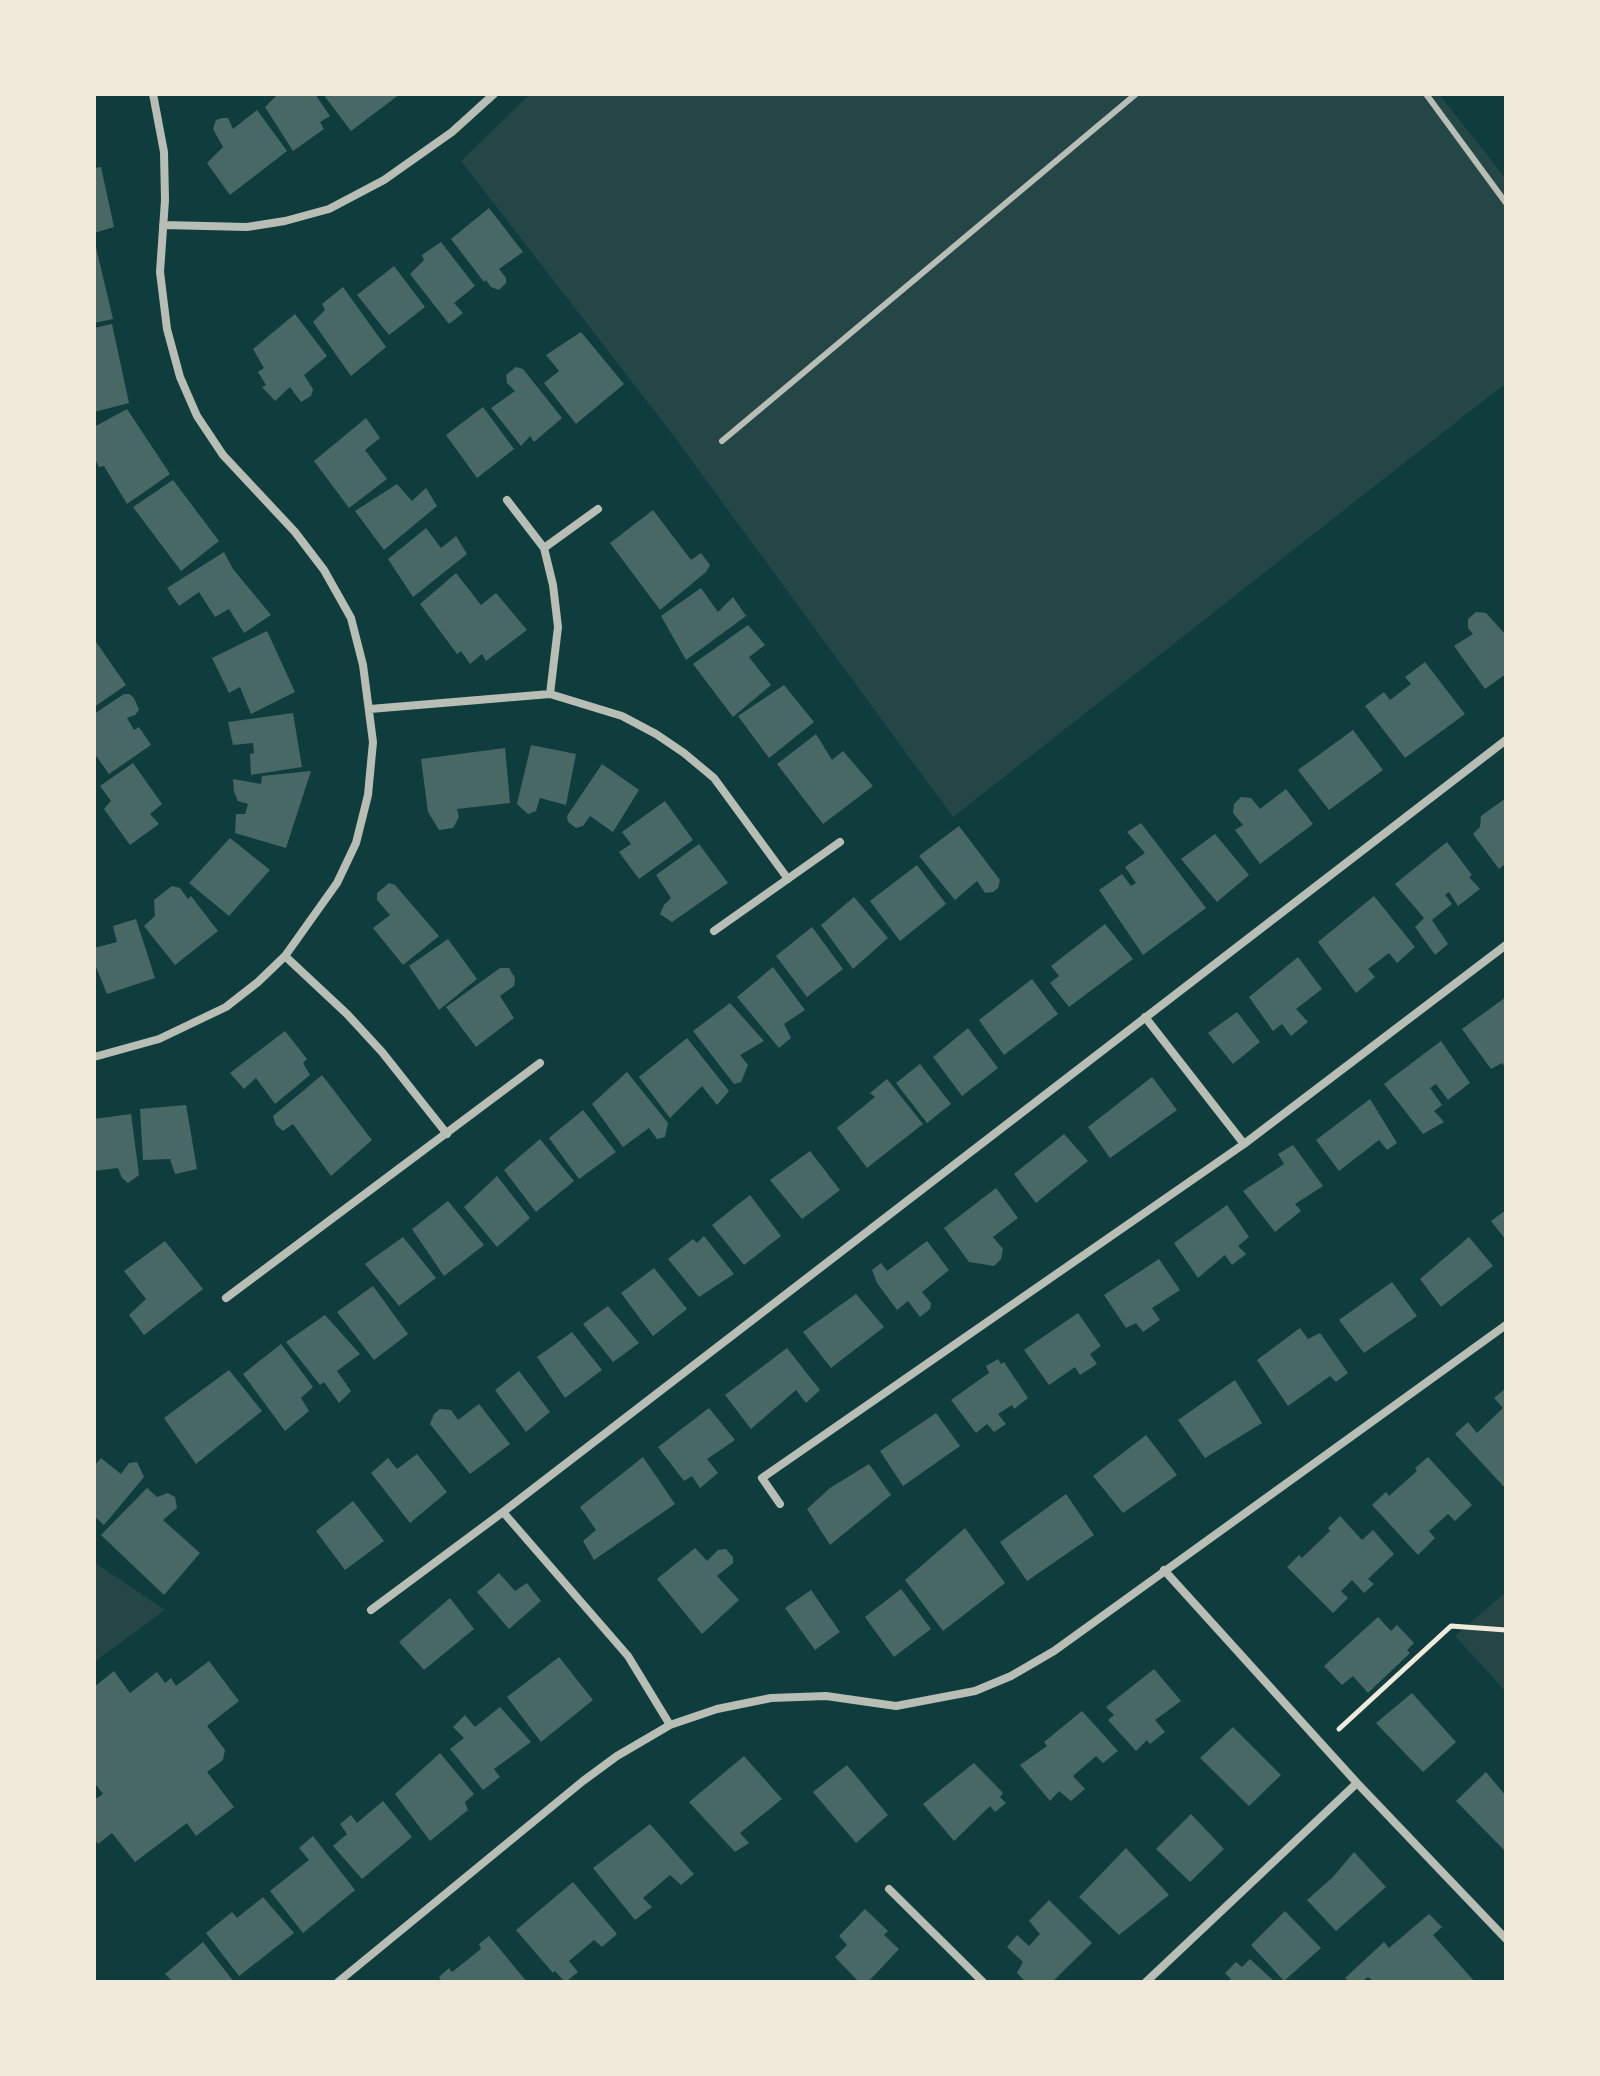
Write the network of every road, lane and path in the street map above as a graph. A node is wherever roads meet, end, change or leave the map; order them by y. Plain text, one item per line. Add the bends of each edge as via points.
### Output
1 (153, 94) edge
2 (494, 94) edge
3 (1136, 94) edge
4 (1426, 94) edge
5 (1506, 203) edge
6 (163, 225) junction
7 (722, 441) dead end
8 (507, 500) dead end
9 (598, 509) dead end
10 (544, 548) junction
11 (550, 694) junction
12 (370, 709) junction
13 (1506, 740) edge
14 (840, 842) dead end
15 (788, 879) junction
16 (714, 931) dead end
17 (1506, 945) edge
18 (285, 956) junction
19 (1145, 1017) junction
20 (94, 1057) edge
21 (540, 1063) dead end
22 (447, 1134) junction
23 (1244, 1144) junction
24 (226, 1298) dead end
25 (1506, 1325) edge
26 (780, 1504) dead end
27 (503, 1512) junction
28 (1164, 1570) junction
29 (371, 1610) dead end
30 (1506, 1630) edge
31 (670, 1725) junction
32 (1323, 1743) junction
33 (1357, 1783) junction
34 (889, 1889) dead end
35 (1506, 1939) edge
36 (338, 1982) edge
37 (983, 1982) edge
38 (1146, 1982) edge

1 - 6 street via 164,152
2 - 6 street via 395,172 329,209 247,227
3 - 7 lane
4 - 5 lane
6 - 12 street via 162,286 180,377 223,455 324,570 351,618
8 - 10 street
9 - 10 street
10 - 11 street via 558,627
11 - 12 street
11 - 15 street via 622,716 684,753 714,778
12 - 18 street via 368,795 356,843 337,883
13 - 19 street
14 - 15 street
15 - 16 street
17 - 23 street
18 - 20 street via 226,1007 159,1039
18 - 22 street via 382,1052
19 - 23 street
19 - 27 street
21 - 22 street
22 - 24 street
23 - 26 street via 762,1478
25 - 28 street
27 - 29 street
27 - 31 street via 628,1656
28 - 31 street via 1054,1651 975,1691 896,1706 826,1696 771,1698
28 - 32 street
30 - 32 path via 1451,1626
31 - 36 street via 583,1781
32 - 33 street
33 - 35 street
33 - 38 street
34 - 37 street

